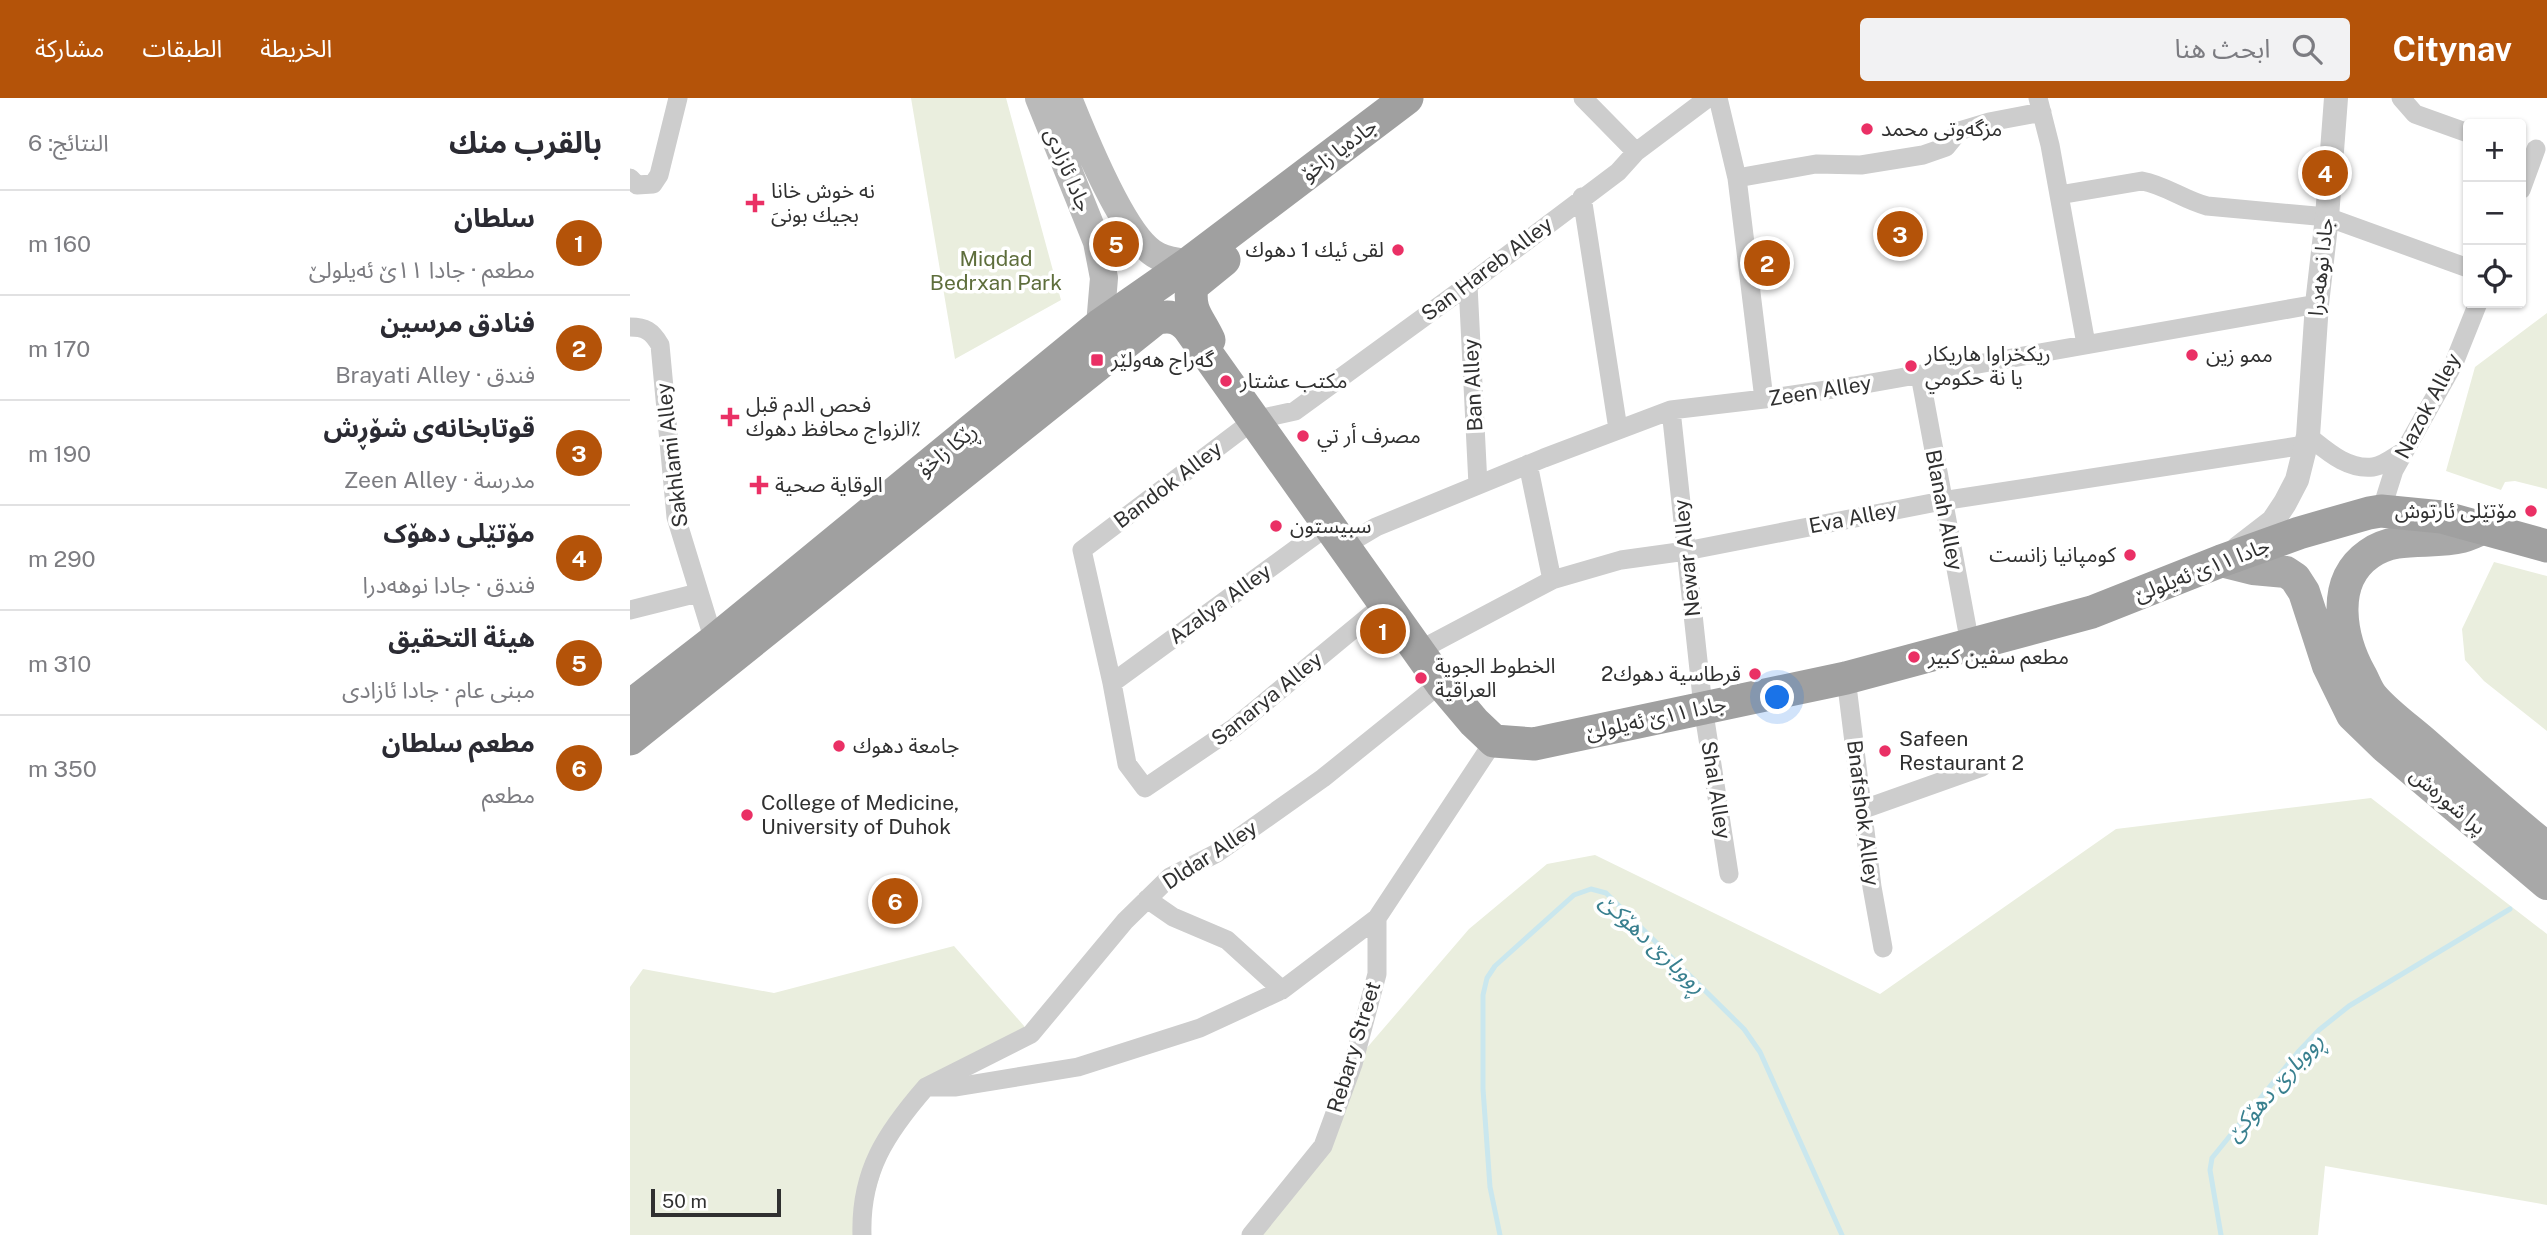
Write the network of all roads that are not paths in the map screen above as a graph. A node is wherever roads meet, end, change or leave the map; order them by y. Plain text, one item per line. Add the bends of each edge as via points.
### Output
1 (678, 98) edge
2 (1039, 98) edge
3 (1068, 98) edge
4 (1407, 98) edge
5 (1583, 98) edge
6 (1708, 98) edge
7 (1717, 98) edge
8 (2336, 98) edge
9 (2400, 98) edge
10 (2040, 105) edge
11 (2463, 131) edge
12 (2535, 148) edge
13 (1636, 152) junction
14 (630, 178) edge
15 (1737, 178) junction
16 (2524, 182) edge
17 (2059, 195) junction
18 (1582, 197) junction
19 (1270, 202) junction
20 (2327, 217) junction
21 (1126, 221) junction
22 (1097, 242) junction
23 (1189, 263) junction
24 (2463, 266) edge
25 (1468, 285) junction
26 (2317, 304) junction
27 (2476, 308) edge
28 (1100, 325) junction
29 (630, 327) edge
30 (2086, 344) junction
31 (1222, 374) junction
32 (1920, 375) junction
33 (1764, 400) junction
34 (1671, 410) junction
35 (1254, 420) junction
36 (1618, 429) junction
37 (2307, 441) junction
38 (2405, 451) junction
39 (1528, 464) junction
40 (1478, 485) junction
41 (1941, 501) junction
42 (2381, 511) junction
43 (2486, 527) junction
44 (1337, 536) junction
45 (2547, 547) edge
46 (1685, 551) junction
47 (2221, 561) junction
48 (1552, 580) junction
49 (698, 593) junction
50 (1385, 603) junction
51 (630, 610) edge
52 (714, 641) junction
53 (1970, 645) junction
54 (1419, 651) junction
55 (1846, 678) junction
56 (1112, 683) junction
57 (1441, 683) junction
58 (630, 706) edge
59 (2362, 706) junction
60 (1703, 707) junction
61 (630, 739) edge
62 (1494, 741) junction
63 (1982, 767) dead end
64 (1864, 809) junction
65 (2547, 848) edge
66 (1729, 874) dead end
67 (2547, 884) edge
68 (1147, 899) junction
69 (1377, 918) junction
70 (1883, 948) dead end
71 (1282, 990) junction
72 (926, 1087) junction
73 (862, 1235) edge
74 (1251, 1235) edge

1 - 14 street via 659,174 653,184 637,185
2 - 22 main road, جادا ئازادی
3 - 21 main road, جادا ئازادی
4 - 19 highway, جادەیا زاخۆ
5 - 13 street
6 - 13 street, San Hareb Alley
7 - 15 street
8 - 20 street, جادا نوهەدرا
9 - 11 street via 2415,114
10 - 15 street via 1959,131 1946,147 1923,155 1861,165 1816,164
10 - 17 street
12 - 16 street
13 - 18 street, San Hareb Alley via 1618,172
15 - 33 street
17 - 20 street via 2142,181 2207,206
17 - 30 street
18 - 25 street, San Hareb Alley
18 - 36 street
19 - 23 highway, ڕێکا زاخۆ
19 - 31 highway via 1265,219 1249,238 1192,286 1194,316
20 - 24 street
20 - 26 street, جادا نوهەدرا
21 - 22 main road via 1120,236
21 - 23 main road, جادا ئازادی via 1157,256
22 - 28 main road, جادا ئازادی via 1104,278
23 - 28 highway, ڕێکا زاخۆ
25 - 35 street, San Hareb Alley via 1295,411
25 - 40 street, Ban Alley
26 - 30 street, Zeen Alley
26 - 37 street, جادا نوهەدرا
27 - 38 street, Nazok Alley via 2454,363
28 - 52 highway, ڕێکا زاخۆ
29 - 49 street, Sakhlami Alley via 654,333 660,345 676,517
30 - 32 street, Zeen Alley
31 - 35 highway
31 - 61 highway, ڕێکا زاخۆ via 1183,322 1170,317 1155,319
32 - 33 street, Zeen Alley
32 - 41 street, Blanah Alley
33 - 34 street, Zeen Alley
34 - 36 street, Zeen Alley
34 - 46 street, Newar Alley
35 - 44 highway
35 - 56 street, Bandok Alley via 1082,550
36 - 39 street, Zeen Alley
37 - 38 street via 2356,466 2375,467
37 - 41 street, Eva Alley
37 - 47 street, جادا نوهەدرا via 2297,480 2273,521
38 - 42 street, Nazok Alley
39 - 40 street, Zeen Alley
39 - 48 street
40 - 44 street, Zeen Alley via 1376,527
41 - 46 street, Eva Alley
41 - 53 street, Blanah Alley
42 - 43 highway, جادا ١١ێ ئه‌یلولێ
42 - 47 highway, جادا ١١ێ ئه‌یلولێ
43 - 45 highway, جادا ١١ێ ئه‌یلولێ
43 - 59 main road via 2460,538 2388,545 2365,557 2351,573 2342,608
44 - 50 highway
44 - 56 street, Azalya Alley
46 - 48 street, Eva Alley via 1621,560
46 - 60 street, Newar Alley
47 - 53 highway, جادا ١١ێ ئه‌یلولێ via 2092,612
47 - 59 main road via 2286,572 2299,583 2328,666
48 - 54 street, Eva Alley
49 - 51 street
49 - 52 street, Sakhlami Alley
50 - 54 highway
50 - 56 street, Sanarya Alley via 1235,727 1144,788 1127,764
52 - 58 highway, ڕێکا زاخۆ
53 - 55 highway, جادا ١١ێ ئه‌یلولێ
54 - 57 highway
55 - 60 highway, جادا ١١ێ ئه‌یلولێ
55 - 64 street, Bnafshok Alley
57 - 62 highway
57 - 68 street, Dldar Alley via 1323,778 1217,853 1170,877
59 - 65 main road, پرا شورەش
59 - 67 main road, پرا شورەش via 2385,747
60 - 62 highway, جادا ١١ێ ئه‌یلولێ via 1534,744
60 - 66 street, Shal Alley
62 - 69 street
63 - 64 street
64 - 70 street, Bnafshok Alley
68 - 71 street via 1173,917 1227,940
68 - 72 street, Dldar Alley via 1031,1034
69 - 71 street
69 - 74 street, Rebary Street via 1377,974 1353,1064 1323,1146
71 - 72 street via 1200,1028 1078,1067 956,1087
72 - 73 street via 896,1121 872,1166 862,1210

